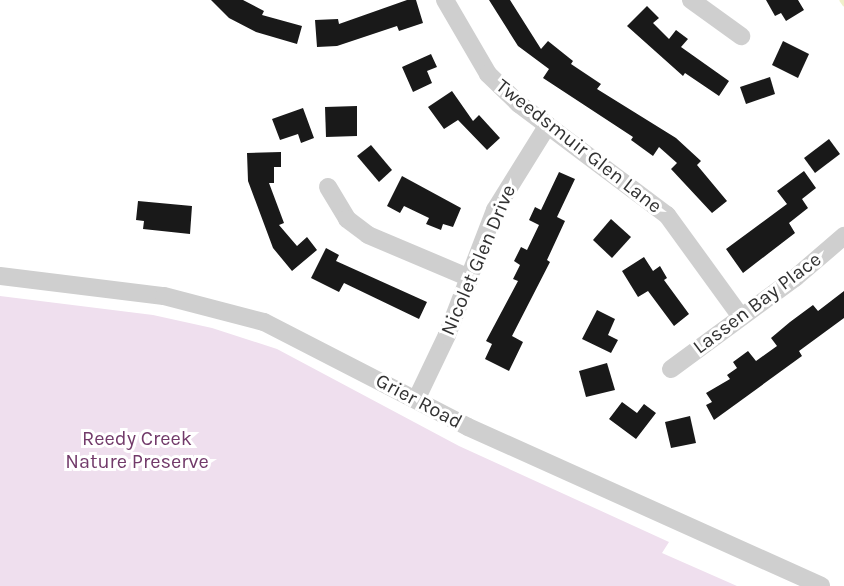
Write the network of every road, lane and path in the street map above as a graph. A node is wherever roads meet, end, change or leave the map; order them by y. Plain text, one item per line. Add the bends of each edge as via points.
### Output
1 (445, 0) edge
2 (691, 0) edge
3 (741, 36) dead end
4 (548, 125) junction
5 (328, 187) dead end
6 (844, 236) edge
7 (0, 276) edge
8 (470, 278) junction
9 (741, 317) junction
10 (671, 369) dead end
11 (416, 400) junction
12 (821, 586) edge

1 - 4 street, Tweedsmuir Glen Lane via 488,74
2 - 3 street
4 - 8 street, Nicolet Glen Drive via 495,210
4 - 9 street, Tweedsmuir Glen Lane via 667,215
5 - 8 street via 347,219 368,235
6 - 9 street, Lassen Bay Place
7 - 11 street, Grier Road via 120,289 218,308 285,331
8 - 11 street, Nicolet Glen Drive
9 - 10 street, Lassen Bay Place
11 - 12 street, Grier Road via 611,494

